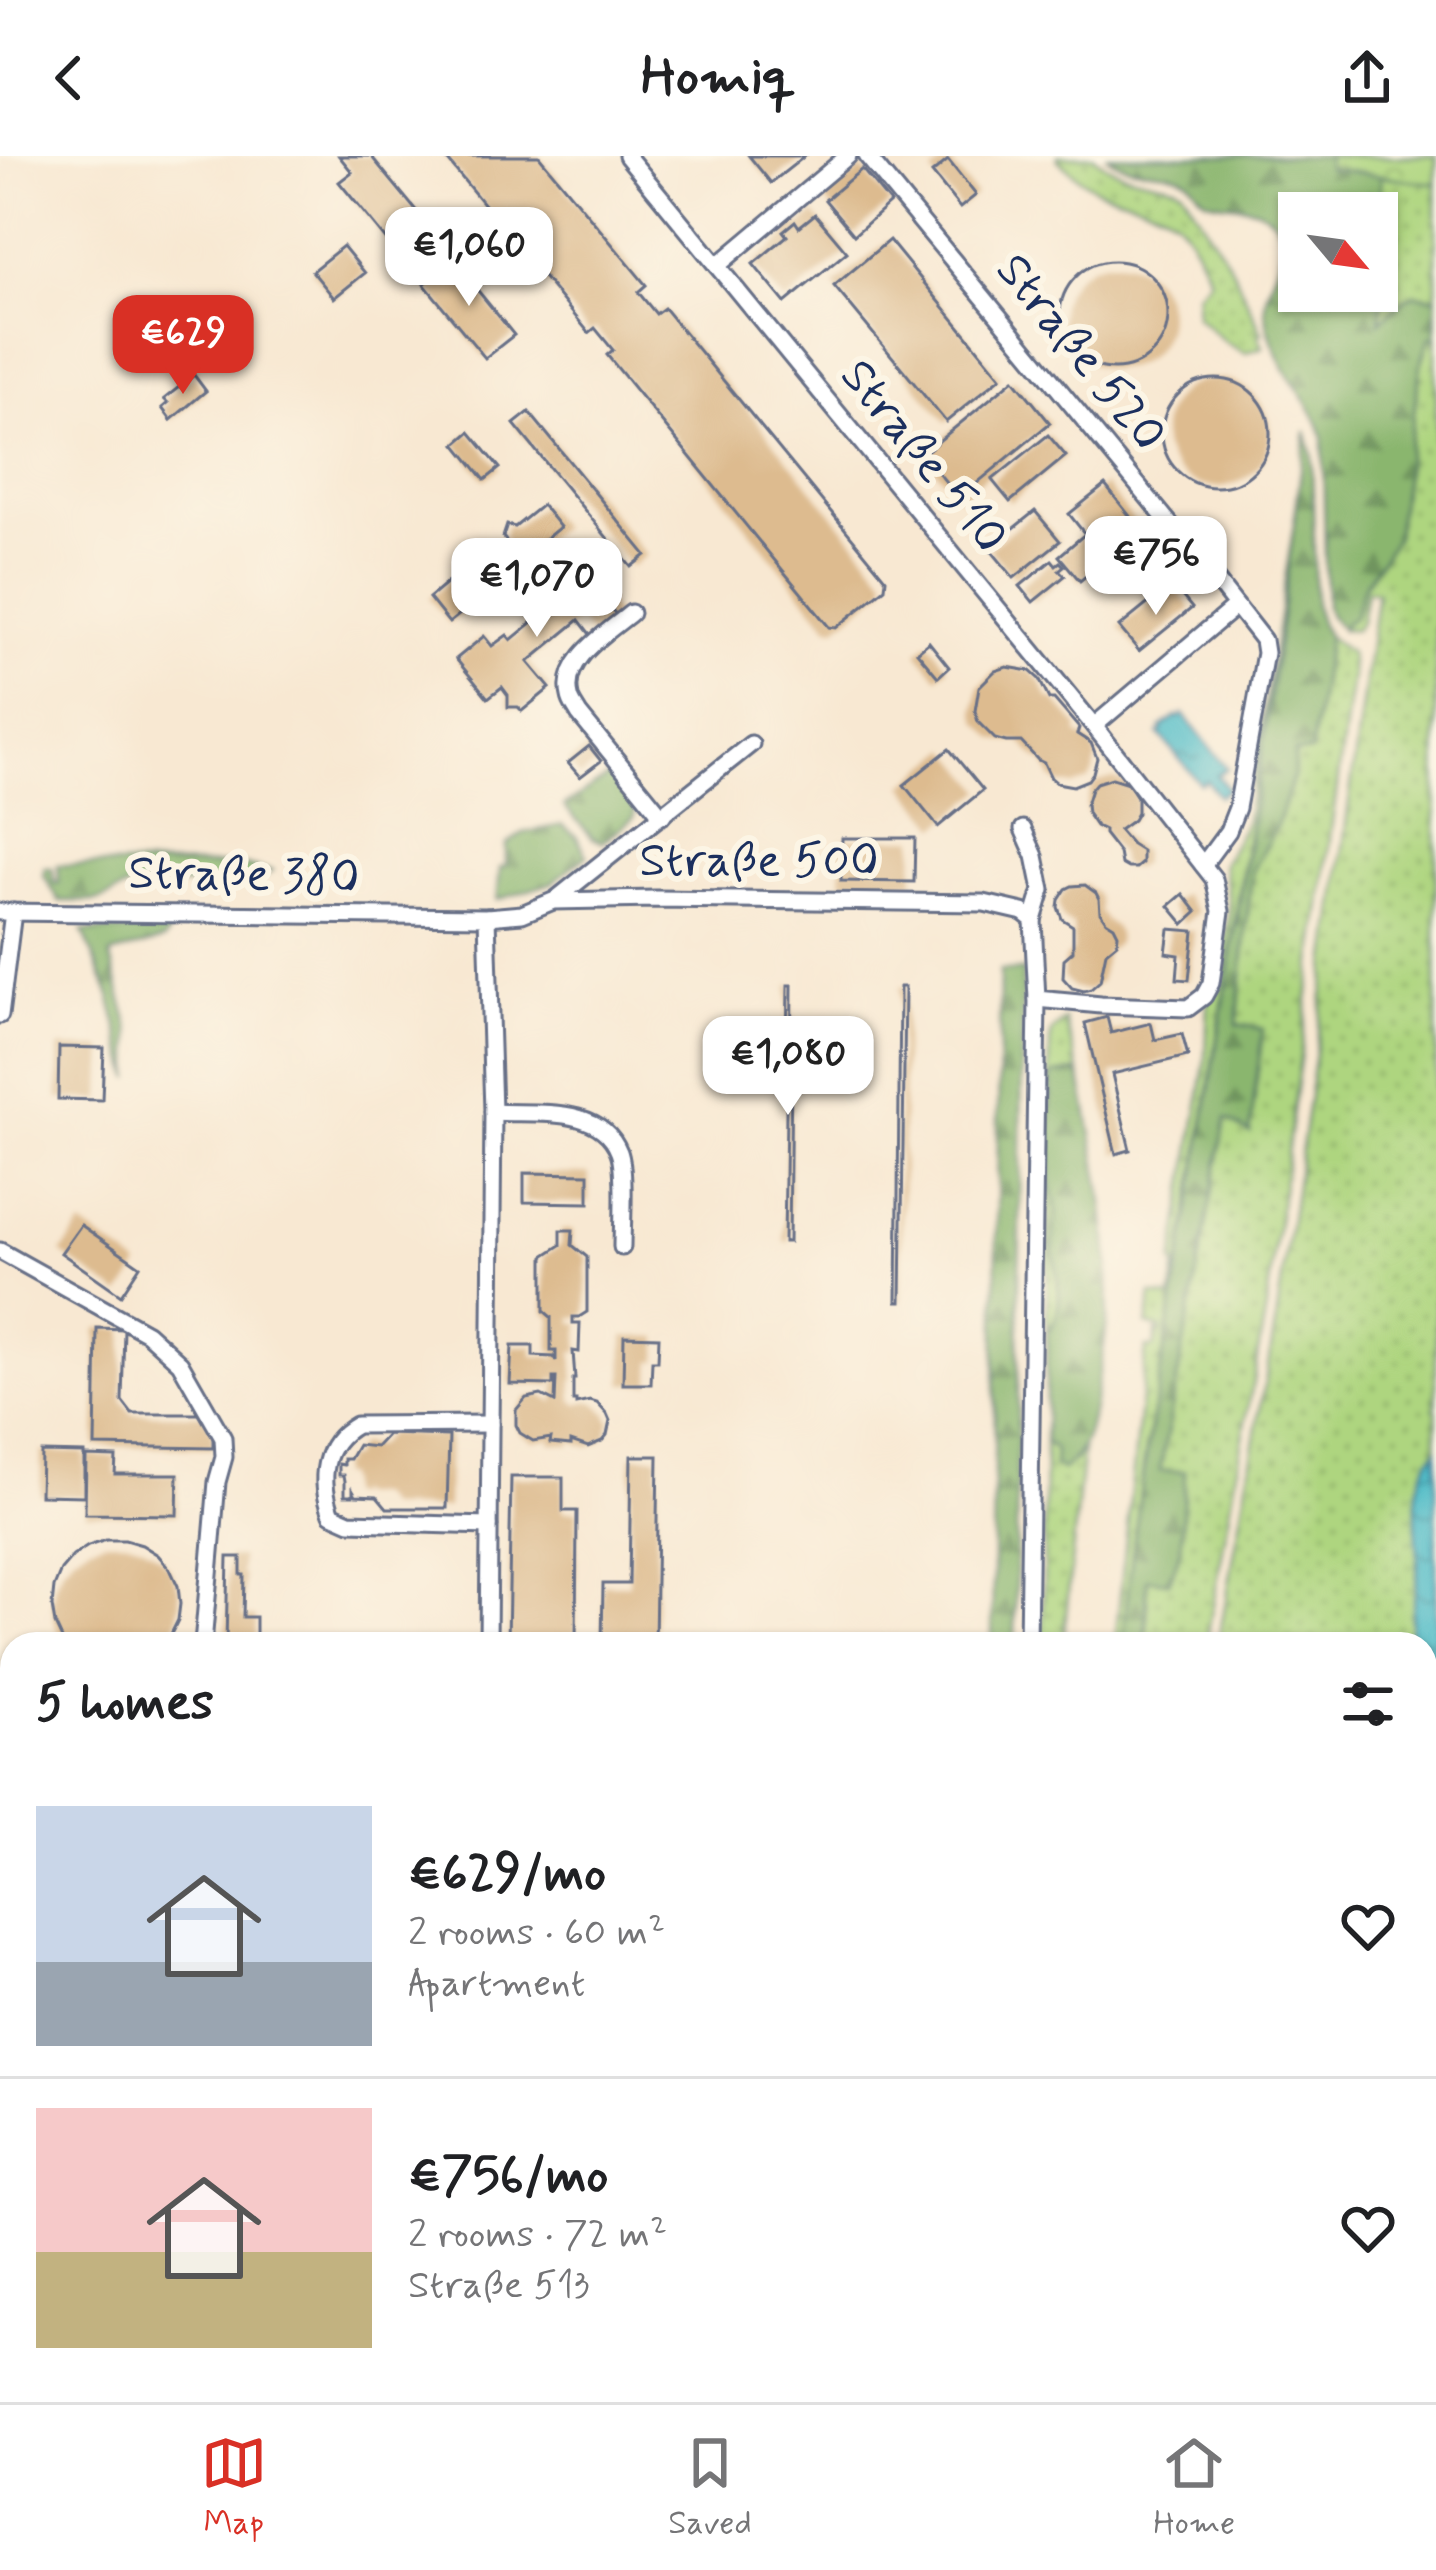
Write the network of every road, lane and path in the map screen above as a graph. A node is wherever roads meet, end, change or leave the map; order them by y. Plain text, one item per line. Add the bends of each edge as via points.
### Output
1 (627, 156) edge
2 (848, 156) edge
3 (867, 156) edge
4 (717, 266) junction
5 (1236, 606) junction
6 (631, 613) dead end
7 (1094, 726) junction
8 (751, 744) dead end
9 (662, 816) junction
10 (1023, 829) dead end
11 (1203, 865) junction
12 (553, 901) junction
13 (7, 912) edge
14 (487, 916) junction
15 (1033, 920) junction
16 (1037, 999) junction
17 (0, 1016) edge
18 (493, 1112) junction
19 (622, 1247) dead end
20 (0, 1251) edge
21 (490, 1424) junction
22 (489, 1526) junction
23 (204, 1632) edge
24 (488, 1632) edge
25 (1028, 1632) edge

1 - 4 street, Straße 510
2 - 4 street
3 - 5 street, Straße 520
4 - 7 street, Straße 510
5 - 7 street
5 - 11 street, Straße 520 via 1265,653 1238,808
6 - 9 street via 583,654 570,675 570,696
7 - 11 street, Straße 510
8 - 9 street
9 - 12 street
10 - 15 street via 1042,890
11 - 16 street via 1221,911 1204,996 1188,1008
12 - 14 street, Straße 500
12 - 15 street, Straße 500 via 984,903
13 - 14 street, Straße 380
13 - 17 street
14 - 18 street
15 - 16 street
16 - 25 street
18 - 19 street via 582,1117 607,1132 621,1155
18 - 21 street
20 - 23 street via 147,1333 181,1363 223,1438
21 - 22 street
21 - 22 street via 356,1425 331,1446 326,1483 332,1514 350,1522
22 - 24 street

